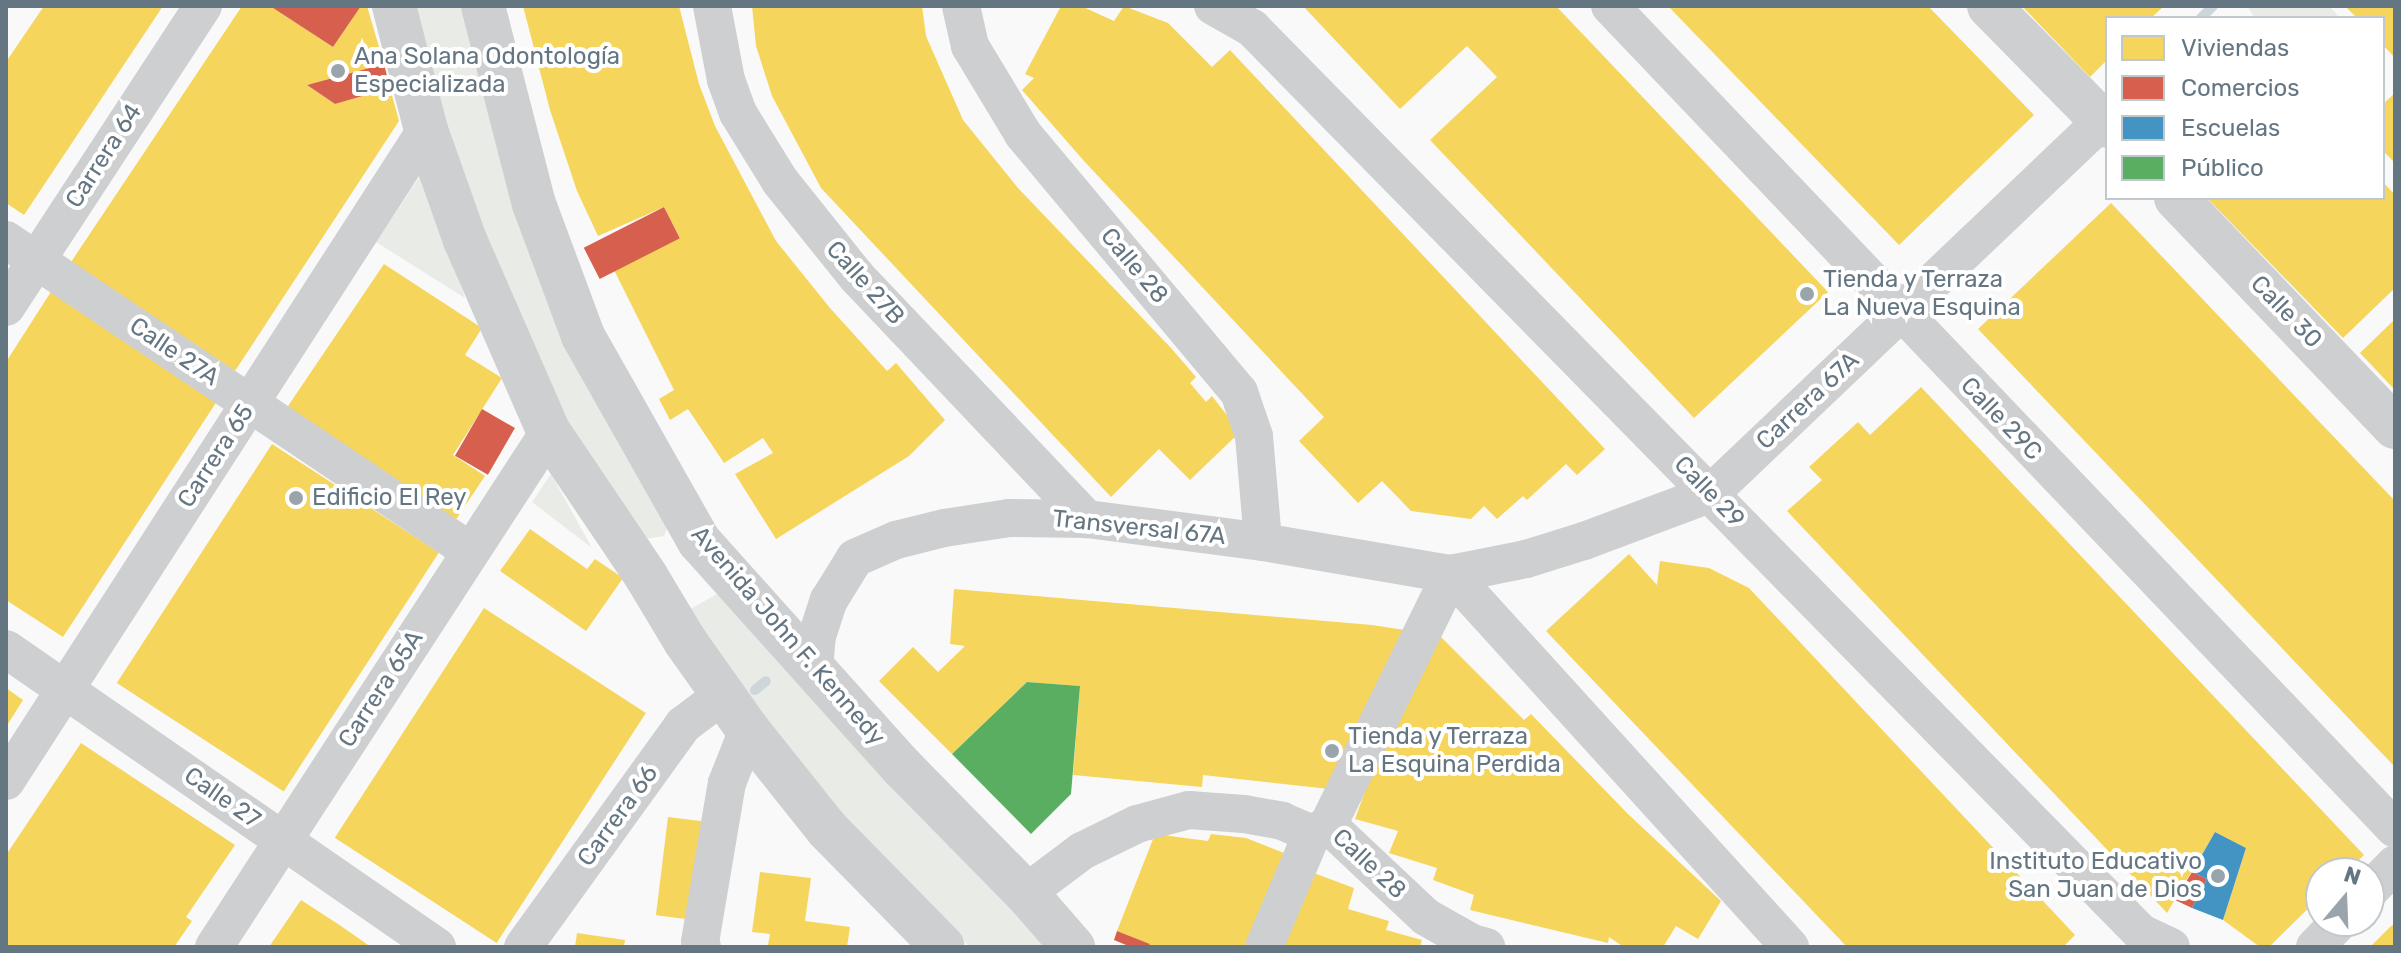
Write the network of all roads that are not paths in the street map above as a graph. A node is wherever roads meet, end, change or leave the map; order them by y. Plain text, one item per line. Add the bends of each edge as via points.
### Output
1 (203, 6) edge
2 (394, 6) edge
3 (483, 6) edge
4 (712, 6) edge
5 (961, 6) edge
6 (1213, 6) edge
7 (1610, 6) edge
8 (1989, 6) edge
9 (2105, 124) edge
10 (426, 130) junction
11 (2178, 200) edge
12 (21, 250) edge
13 (6, 307) edge
14 (1900, 313) junction
15 (250, 404) junction
16 (2395, 427) edge
17 (549, 432) junction
18 (1710, 494) junction
19 (1087, 519) junction
20 (699, 541) junction
21 (1263, 542) junction
22 (470, 551) junction
23 (1451, 574) junction
24 (646, 576) junction
25 (6, 649) edge
26 (801, 655) junction
27 (65, 688) junction
28 (719, 690) junction
29 (748, 730) junction
30 (6, 781) edge
31 (1320, 829) junction
32 (2395, 829) edge
33 (284, 842) junction
34 (1026, 893) junction
35 (2147, 942) edge
36 (1779, 944) edge
37 (214, 947) edge
38 (437, 947) edge
39 (523, 947) edge
40 (702, 947) edge
41 (943, 947) edge
42 (1073, 947) edge
43 (1264, 947) edge
44 (1486, 947) edge

1 - 12 street, Carrera 64
2 - 10 street
3 - 20 street, Avenida John F. Kennedy via 534,204 583,336
4 - 19 street, Calle 27B via 738,113 780,181 857,277
5 - 21 street, Calle 28 via 970,46 1023,134 1239,392 1254,436
6 - 18 street, Calle 29 via 1252,28
7 - 14 street, Calle 29C
8 - 9 street
9 - 14 street, Carrera 67A
10 - 15 street, Carrera 65
10 - 17 street via 465,240
11 - 16 street, Calle 30
12 - 13 street, Carrera 64
12 - 15 street, Calle 27A
14 - 18 street, Carrera 67A
14 - 32 street, Calle 29C
15 - 22 street, Calle 27A
15 - 27 street, Carrera 65
17 - 22 street, Carrera 65A
17 - 24 street
18 - 23 street, Carrera 67A via 1526,559
18 - 35 street, Calle 29
19 - 21 street, Transversal 67A
19 - 26 street, Transversal 67A via 1009,518 871,549 855,558 829,600 817,636
20 - 24 street
20 - 26 street, Avenida John F. Kennedy
21 - 23 street, Transversal 67A
22 - 33 street, Carrera 65A
23 - 31 street
23 - 36 street
24 - 28 street
25 - 27 street, Calle 27
26 - 34 street, Avenida John F. Kennedy
27 - 30 street, Carrera 65
27 - 33 street, Calle 27
28 - 29 street
28 - 39 street, Carrera 66 via 683,725
29 - 40 street via 727,783
29 - 41 street via 827,829
31 - 34 street, Calle 28 via 1189,810 1137,824 1082,851
31 - 43 street
31 - 44 street, Calle 28 via 1426,917
33 - 37 street, Carrera 65A
33 - 38 street, Calle 27
34 - 42 street, Avenida John F. Kennedy

